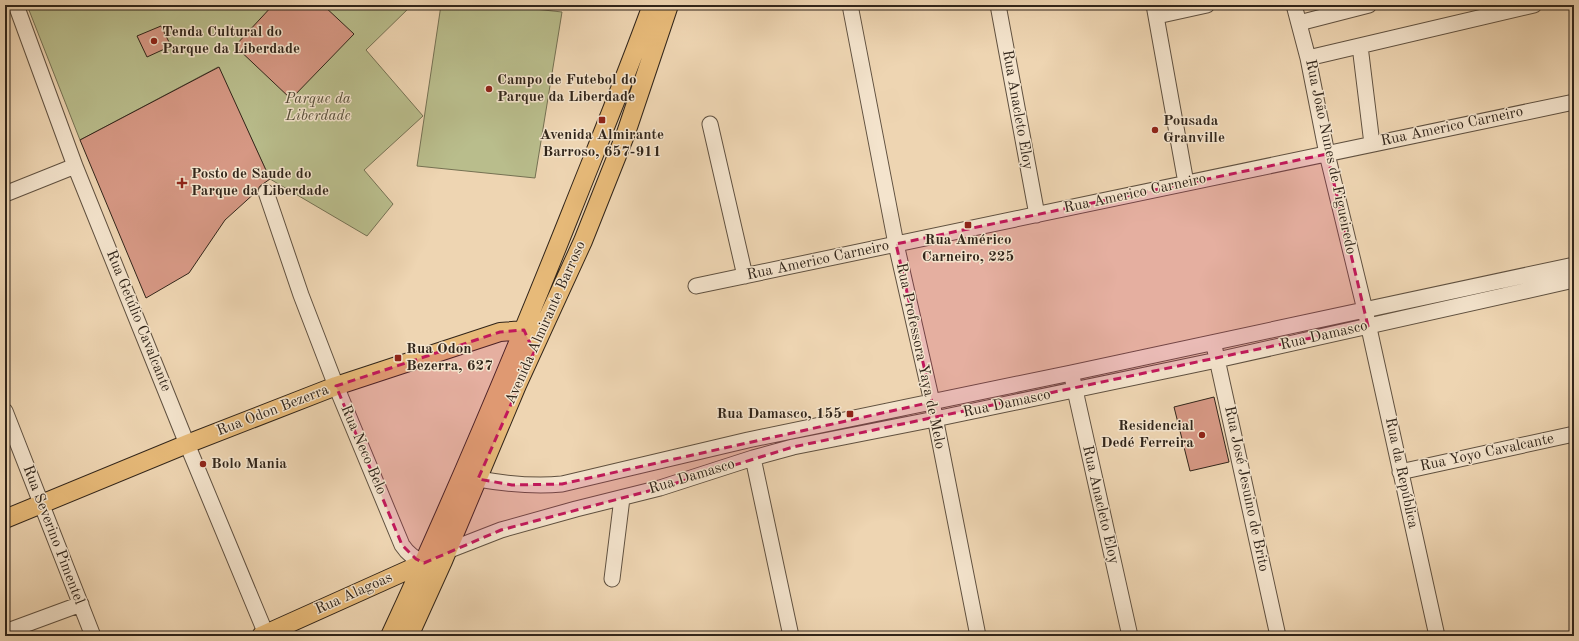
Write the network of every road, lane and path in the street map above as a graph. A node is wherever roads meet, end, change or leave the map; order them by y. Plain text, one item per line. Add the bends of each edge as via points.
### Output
1 (16, 5) edge
2 (652, 5) edge
3 (669, 5) edge
4 (850, 5) edge
5 (998, 5) edge
6 (1207, 5) edge
7 (1294, 5) edge
8 (1534, 5) edge
9 (1362, 6) edge
10 (1155, 10) edge
11 (1299, 23) junction
12 (1360, 46) junction
13 (1308, 58) junction
14 (1574, 102) edge
15 (710, 124) dead end
16 (1372, 144) junction
17 (1327, 154) junction
18 (76, 166) junction
19 (1186, 183) junction
20 (266, 192) dead end
21 (5, 194) edge
22 (1037, 215) junction
23 (896, 244) junction
24 (1574, 265) edge
25 (745, 276) junction
26 (1574, 280) edge
27 (696, 286) dead end
28 (1365, 310) junction
29 (1368, 326) junction
30 (524, 330) junction
31 (1213, 343) junction
32 (534, 352) junction
33 (1217, 360) junction
34 (1071, 373) junction
35 (336, 386) junction
36 (1074, 390) junction
37 (932, 402) junction
38 (5, 411) edge
39 (935, 419) junction
40 (1574, 434) edge
41 (187, 444) junction
42 (753, 458) junction
43 (1400, 472) junction
44 (478, 479) junction
45 (622, 498) junction
46 (42, 504) junction
47 (5, 519) edge
48 (447, 552) junction
49 (424, 563) junction
50 (612, 579) dead end
51 (81, 604) junction
52 (5, 632) edge
53 (263, 635) edge
54 (93, 636) edge
55 (390, 636) edge
56 (408, 636) edge
57 (791, 636) edge
58 (978, 636) edge
59 (1130, 636) edge
60 (1278, 636) edge
61 (1436, 636) edge

1 - 18 street, Rua Getúlio Cavalcante
2 - 30 main road, Avenida Almirante Barroso
3 - 32 main road, Avenida Almirante Barroso via 626,133 583,241
4 - 23 street, Rua Professora Yaya de Melo
5 - 22 street, Rua Anacleto Eloy
6 - 10 street
7 - 11 street, Rua João Nunes de Figueiredo
8 - 12 street
9 - 11 street
10 - 19 street
11 - 13 street, Rua João Nunes de Figueiredo
12 - 13 street
12 - 16 street
13 - 17 street, Rua João Nunes de Figueiredo
14 - 16 street, Rua Americo Carneiro
15 - 25 street
16 - 17 street, Rua Americo Carneiro
17 - 19 street, Rua Americo Carneiro
17 - 28 street, Rua João Nunes de Figueiredo
18 - 21 street
18 - 41 street, Rua Getúlio Cavalcante
19 - 22 street, Rua Americo Carneiro
20 - 35 street, Rua Neco Belo via 301,295
22 - 23 street, Rua Americo Carneiro
23 - 25 street, Rua Americo Carneiro
23 - 37 street, Rua Professora Yaya de Melo
24 - 28 street, Rua Damasco
25 - 27 street, Rua Americo Carneiro
26 - 29 street, Rua Damasco
28 - 29 street, Rua da República
28 - 31 street, Rua Damasco
29 - 33 street, Rua Damasco
29 - 43 street, Rua da República
30 - 32 main road
30 - 35 main road, Rua Odon Bezerra via 500,332
30 - 49 main road, Avenida Almirante Barroso
31 - 33 street, Rua José Jesuino de Brito
31 - 34 street, Rua Damasco
32 - 44 main road, Avenida Almirante Barroso via 517,385
33 - 36 street, Rua Damasco
33 - 60 street, Rua José Jesuino de Brito
34 - 36 street, Rua Anacleto Eloy
34 - 37 street, Rua Damasco
35 - 41 main road, Rua Odon Bezerra
35 - 49 street, Rua Neco Belo via 402,545 408,553
36 - 39 street, Rua Damasco
36 - 59 street, Rua Anacleto Eloy
37 - 39 street, Rua Professora Yaya de Melo
37 - 44 street, Rua Damasco via 748,440 562,484 512,485
38 - 46 street, Rua Severino Pimentel
39 - 42 street, Rua Damasco via 793,447
39 - 58 street, Rua Professora Yaya de Melo
40 - 43 street, Rua Yoyo Cavalcante
41 - 46 main road, Rua Odon Bezerra
41 - 53 street, Rua Getúlio Cavalcante
42 - 45 street, Rua Damasco
42 - 57 street
43 - 61 street, Rua da República
44 - 48 main road, Avenida Almirante Barroso
45 - 48 street, Rua Damasco via 576,508 501,530
45 - 50 street
46 - 47 main road, Rua Odon Bezerra
46 - 51 street, Rua Severino Pimentel
48 - 49 main road, Rua Alagoas
48 - 56 main road, Avenida Almirante Barroso
49 - 53 main road, Rua Alagoas
49 - 55 main road, Avenida Almirante Barroso
51 - 52 street
51 - 54 street, Rua Severino Pimentel

